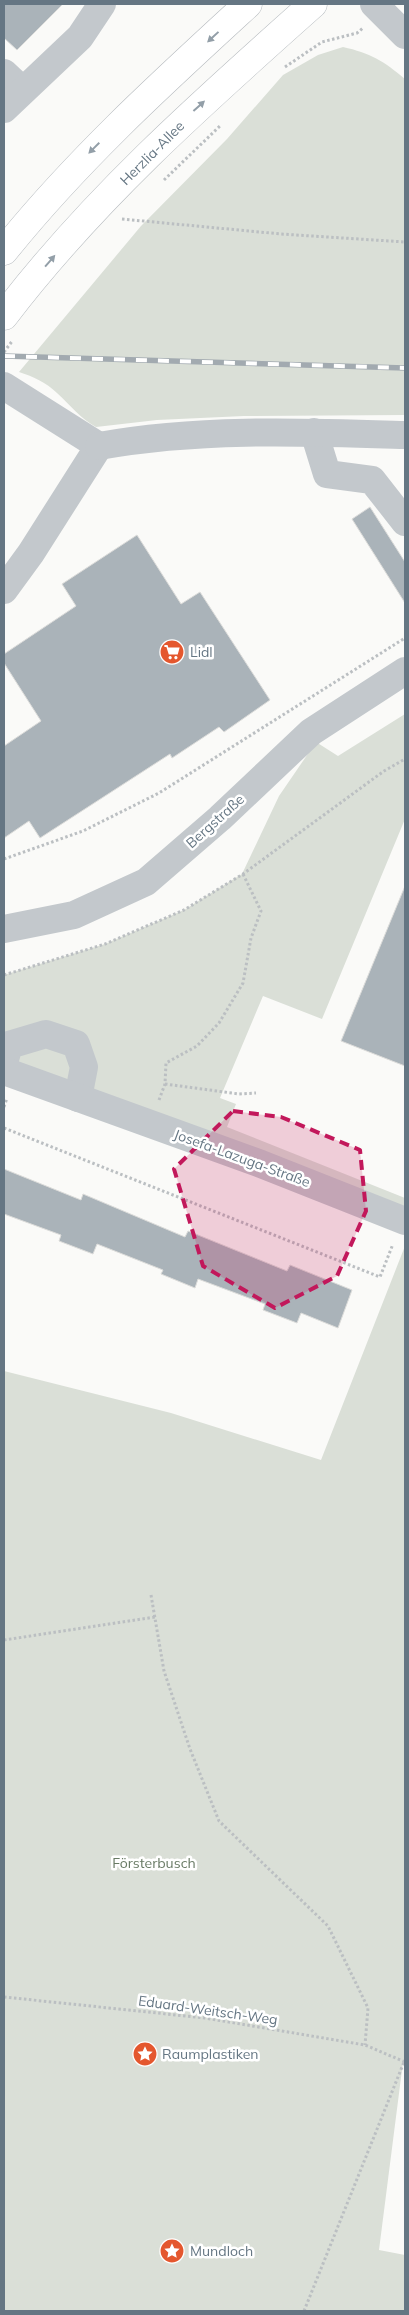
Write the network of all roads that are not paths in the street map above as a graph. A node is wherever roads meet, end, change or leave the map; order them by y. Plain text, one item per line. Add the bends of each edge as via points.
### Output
1 (102, 4) edge
2 (248, 4) edge
3 (313, 4) edge
4 (377, 8) edge
5 (405, 35) edge
6 (13, 81) edge
7 (4, 110) edge
8 (4, 251) edge
9 (11, 307) edge
10 (4, 386) edge
11 (314, 432) junction
12 (405, 435) edge
13 (99, 446) junction
14 (405, 522) edge
15 (4, 590) edge
16 (405, 671) edge
17 (4, 929) edge
18 (4, 1063) edge
19 (4, 1071) edge
20 (78, 1098) junction
21 (404, 1220) edge

1 - 6 street via 80,37
2 -> 8 main road via 93,149
9 -> 3 main road, Herzlia-Allee via 89,216 192,112
4 - 5 street
6 - 7 street
10 - 13 street
11 - 12 street
11 - 13 street via 139,439
11 - 14 street via 327,474 372,480
13 - 15 street
16 - 17 street, Bergstraße via 310,732 220,818 146,882 74,915
18 - 20 street via 9,1045 46,1034 76,1044 84,1067
19 - 20 street, Josefa-Lazuga-Straße
20 - 21 street, Josefa-Lazuga-Straße

